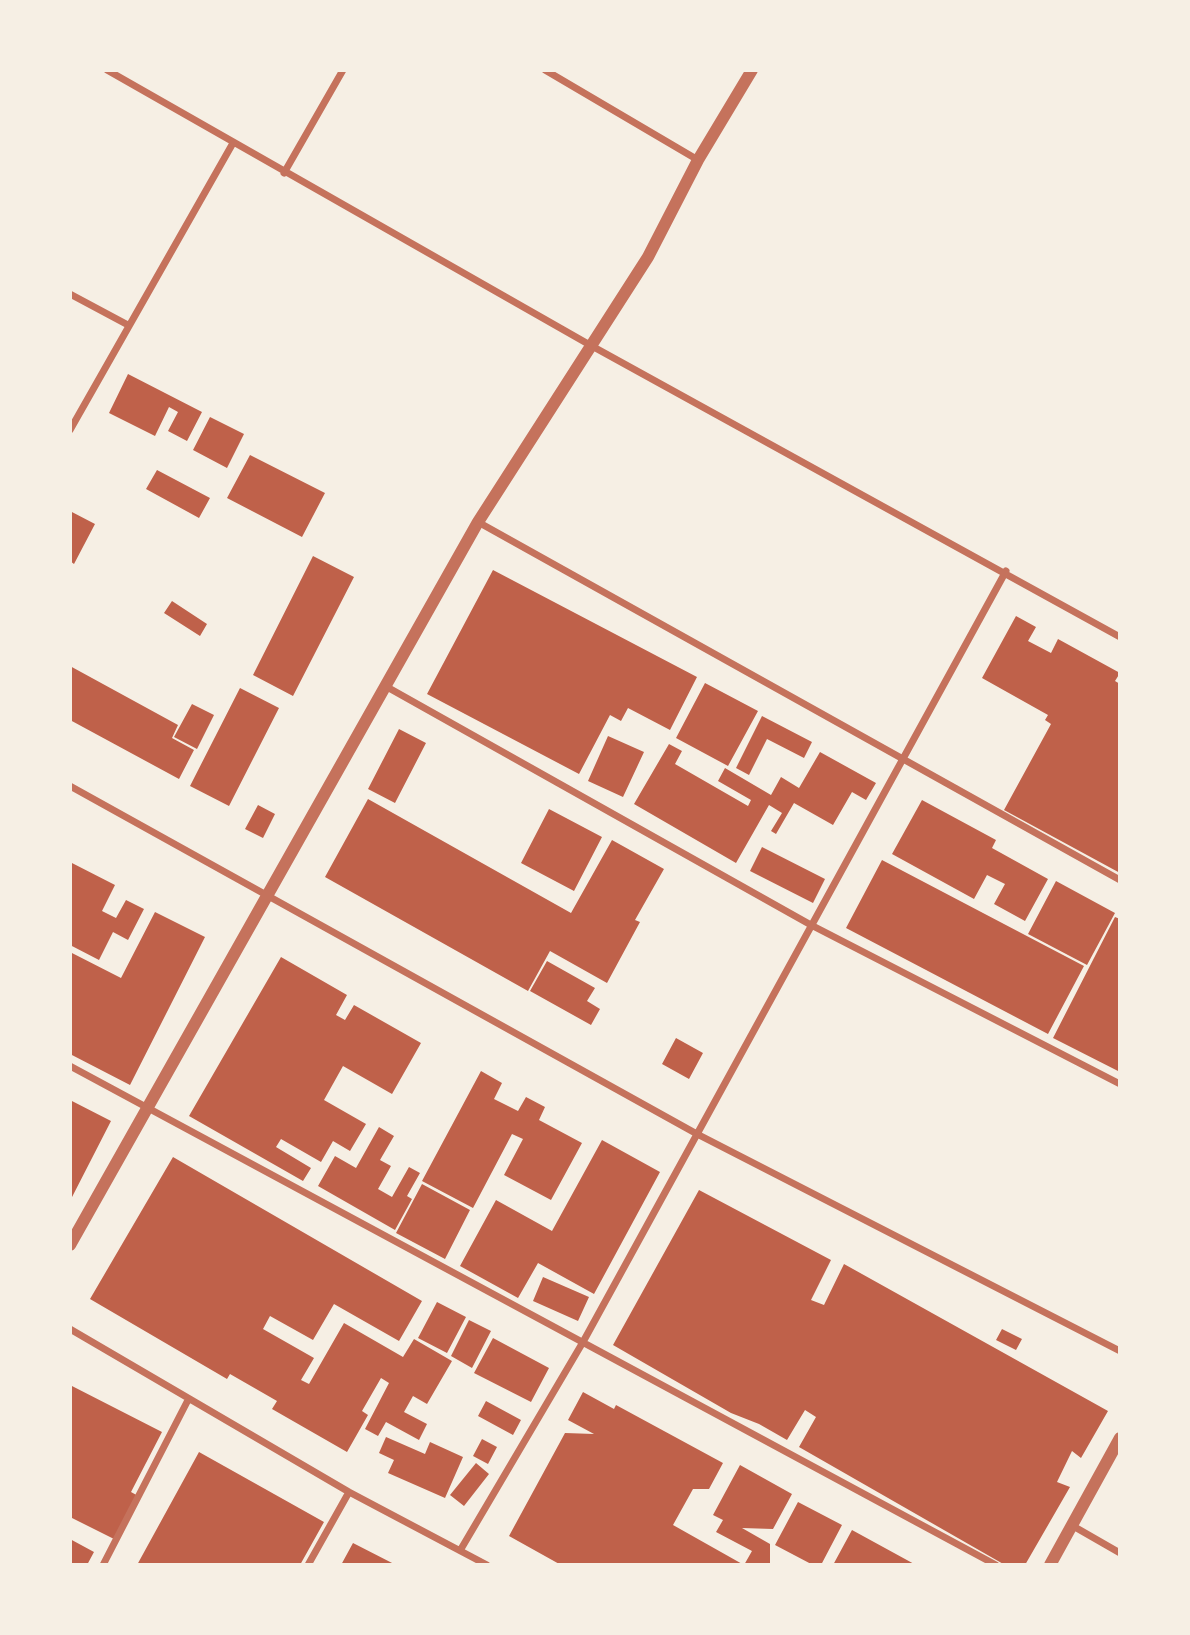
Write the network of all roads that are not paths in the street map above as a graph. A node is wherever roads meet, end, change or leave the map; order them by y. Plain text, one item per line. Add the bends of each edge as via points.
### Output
1 (107, 70) edge
2 (343, 70) edge
3 (545, 70) edge
4 (752, 70) edge
5 (233, 143) junction
6 (698, 159) junction
7 (284, 173) junction
8 (70, 294) edge
9 (128, 325) junction
10 (590, 345) junction
11 (70, 430) edge
12 (478, 522) junction
13 (1006, 571) junction
14 (1120, 637) edge
15 (387, 687) junction
16 (900, 760) junction
17 (70, 786) edge
18 (1120, 880) edge
19 (267, 894) junction
20 (811, 925) junction
21 (70, 1066) edge
22 (1120, 1084) edge
23 (146, 1109) junction
24 (697, 1134) junction
25 (70, 1245) edge
26 (70, 1329) edge
27 (583, 1342) junction
28 (1120, 1351) edge
29 (188, 1400) junction
30 (1120, 1438) edge
31 (349, 1492) junction
32 (1073, 1526) junction
33 (461, 1549) junction
34 (1120, 1553) edge
35 (103, 1565) edge
36 (308, 1565) edge
37 (487, 1565) edge
38 (996, 1565) edge
39 (1050, 1565) edge

1 - 5 street
2 - 7 street
3 - 6 street
4 - 6 street
5 - 7 street
5 - 9 street
6 - 10 street via 648,257
7 - 10 street
8 - 9 street
9 - 11 street
10 - 12 street
10 - 13 street
12 - 15 street
12 - 16 street
13 - 14 street
13 - 16 street
15 - 19 street
15 - 20 street
16 - 18 street
16 - 20 street
17 - 19 street
19 - 23 street
19 - 24 street
20 - 22 street
20 - 24 street
21 - 23 street
23 - 25 street
23 - 27 street
24 - 27 street
24 - 28 street
26 - 29 street
27 - 33 street
27 - 38 street
29 - 31 street
29 - 35 street
30 - 32 street
31 - 33 street
31 - 36 street
32 - 34 street
32 - 39 street
33 - 37 street

